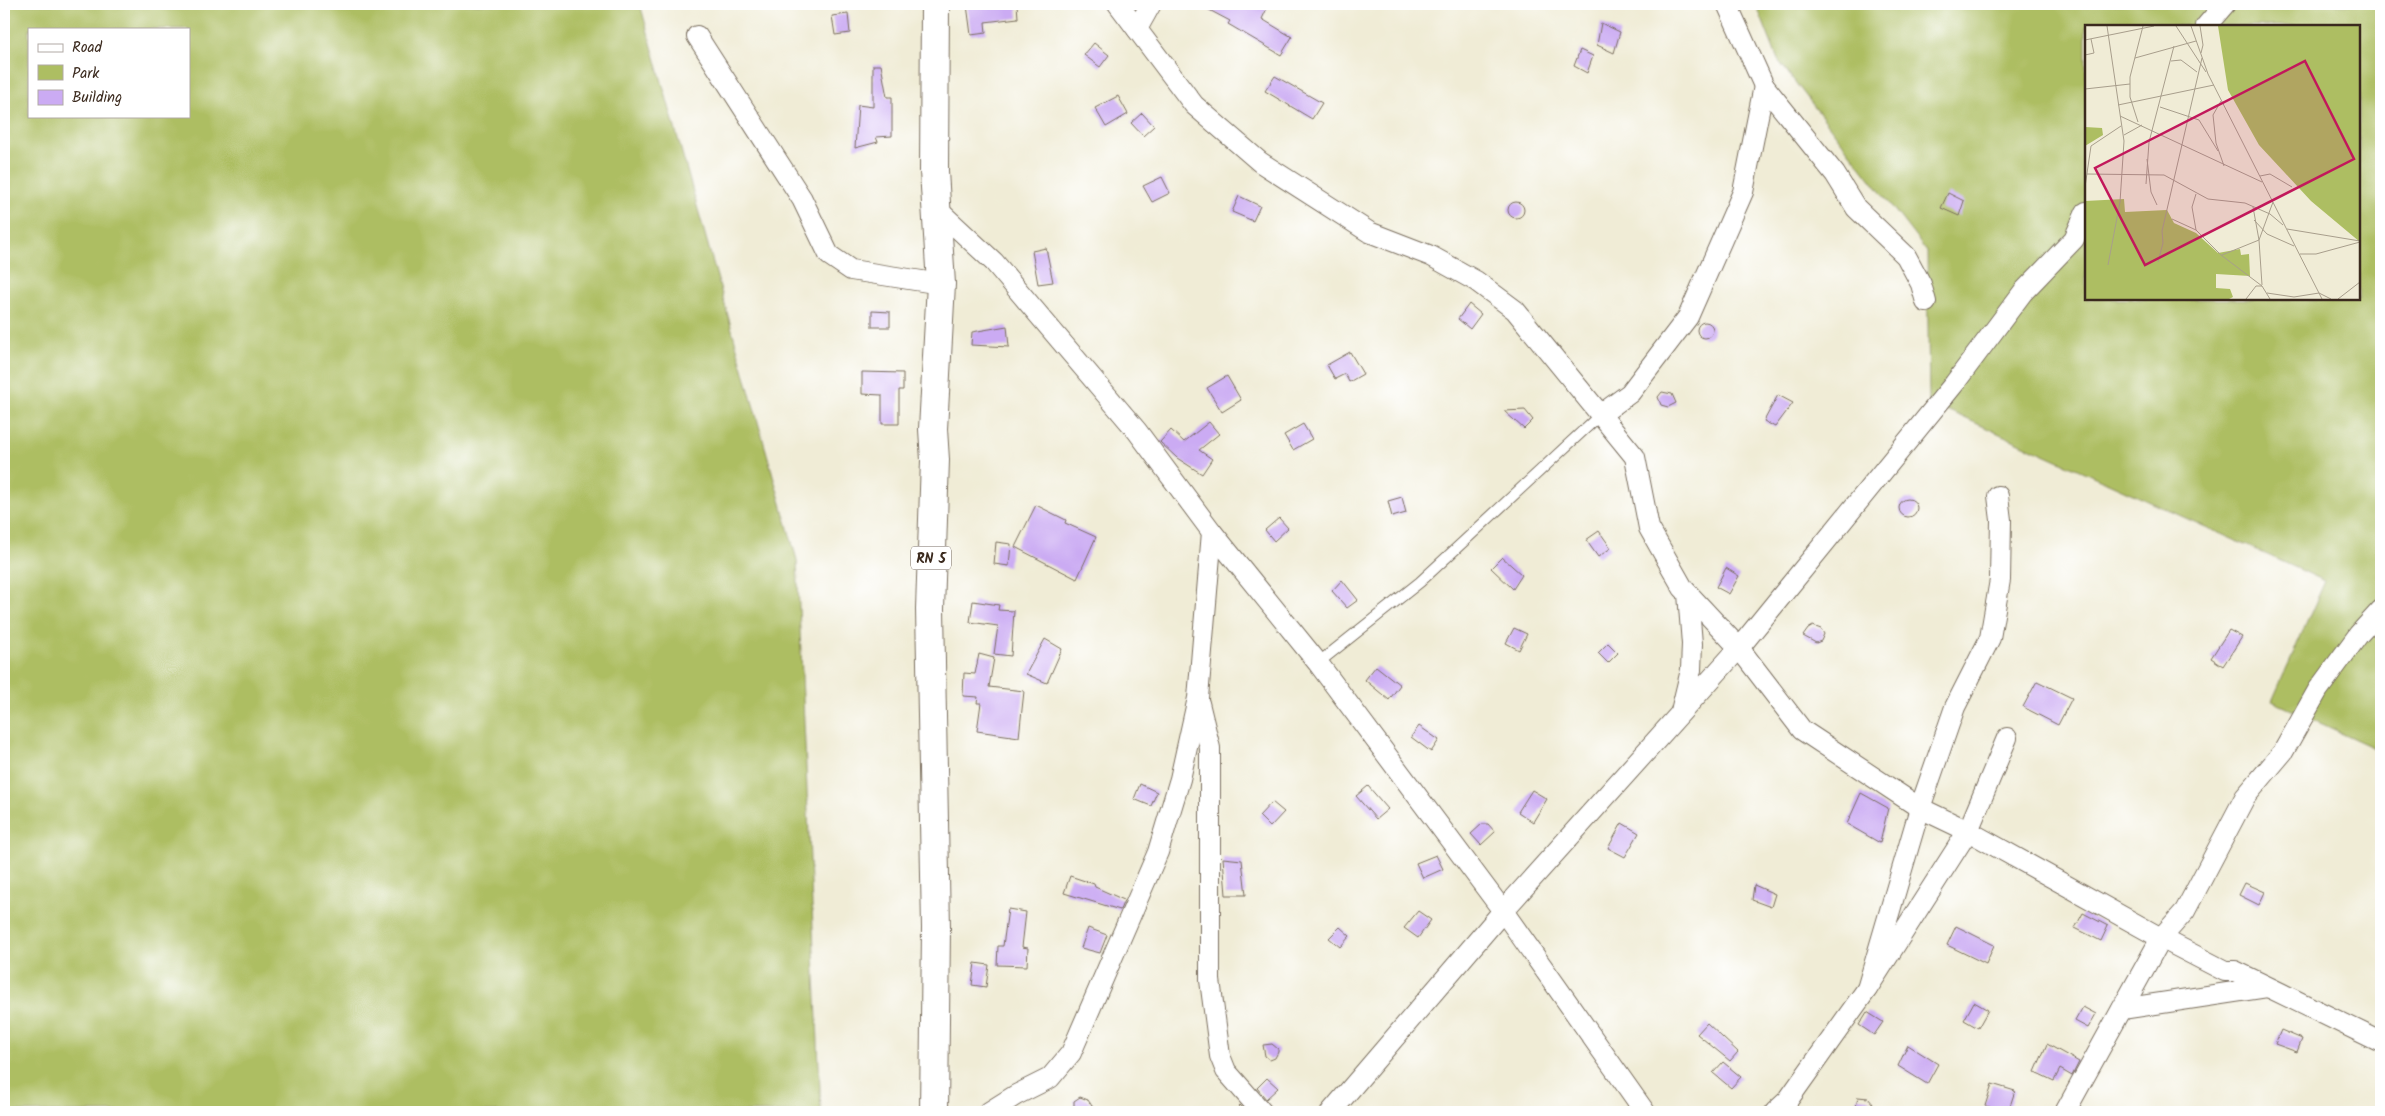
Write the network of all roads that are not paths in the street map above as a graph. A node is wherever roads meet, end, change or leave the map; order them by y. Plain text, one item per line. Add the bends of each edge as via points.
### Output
1 (935, 4) edge
2 (1118, 4) edge
3 (1151, 4) edge
4 (1727, 4) edge
5 (2225, 4) edge
6 (2207, 25) edge
7 (1136, 29) junction
8 (697, 36) dead end
9 (1764, 86) junction
10 (937, 208) junction
11 (2085, 214) edge
12 (941, 284) junction
13 (1926, 302) dead end
14 (1600, 415) junction
15 (1998, 496) dead end
16 (1212, 532) junction
17 (1688, 594) junction
18 (2381, 610) edge
19 (1739, 648) junction
20 (1318, 663) junction
21 (1198, 698) junction
22 (1681, 713) junction
23 (2007, 738) dead end
24 (1920, 808) junction
25 (1968, 831) junction
26 (1502, 910) junction
27 (2161, 938) junction
28 (2267, 987) junction
29 (1867, 988) junction
30 (2122, 1009) junction
31 (2381, 1042) edge
32 (934, 1112) edge
33 (990, 1112) edge
34 (1262, 1112) edge
35 (1331, 1112) edge
36 (1646, 1112) edge
37 (1775, 1112) edge
38 (2065, 1112) edge

1 - 10 main road, RN 5 via 934,171
2 - 7 street
3 - 7 street
4 - 9 street
5 - 6 street
7 - 14 street via 1194,105 1260,162 1369,232 1431,256 1476,281 1515,310
8 - 12 street via 802,199 829,256 852,270
9 - 13 street via 1835,174 1856,208 1906,256 1921,284
9 - 14 street via 1743,192 1688,317 1630,393
10 - 12 main road, RN 5
10 - 16 street via 994,262 1137,431
11 - 19 street via 2074,239 2024,292 1954,384
12 - 32 main road, RN 5 via 933,429 935,460 930,608 936,928
14 - 17 street via 1635,457 1649,528
14 - 20 lane via 1420,582
15 - 24 street via 2000,580 1990,638 1955,707
16 - 20 street
16 - 21 street
17 - 19 street
17 - 22 street via 1691,670
18 - 27 street via 2318,690 2283,752 2245,797 2185,911
19 - 22 street
19 - 24 street via 1802,730
20 - 26 street
21 - 33 street via 1180,779 1158,852 1071,1053 1050,1078
21 - 34 street via 1210,748 1210,980 1220,1056 1226,1071
22 - 26 street
23 - 25 street
24 - 25 street
24 - 29 street
25 - 27 street
25 - 29 street
26 - 35 street
26 - 36 street
27 - 28 street via 2226,971 2235,971
27 - 30 street
28 - 30 street
28 - 31 street
29 - 37 street via 1788,1100
30 - 38 street

